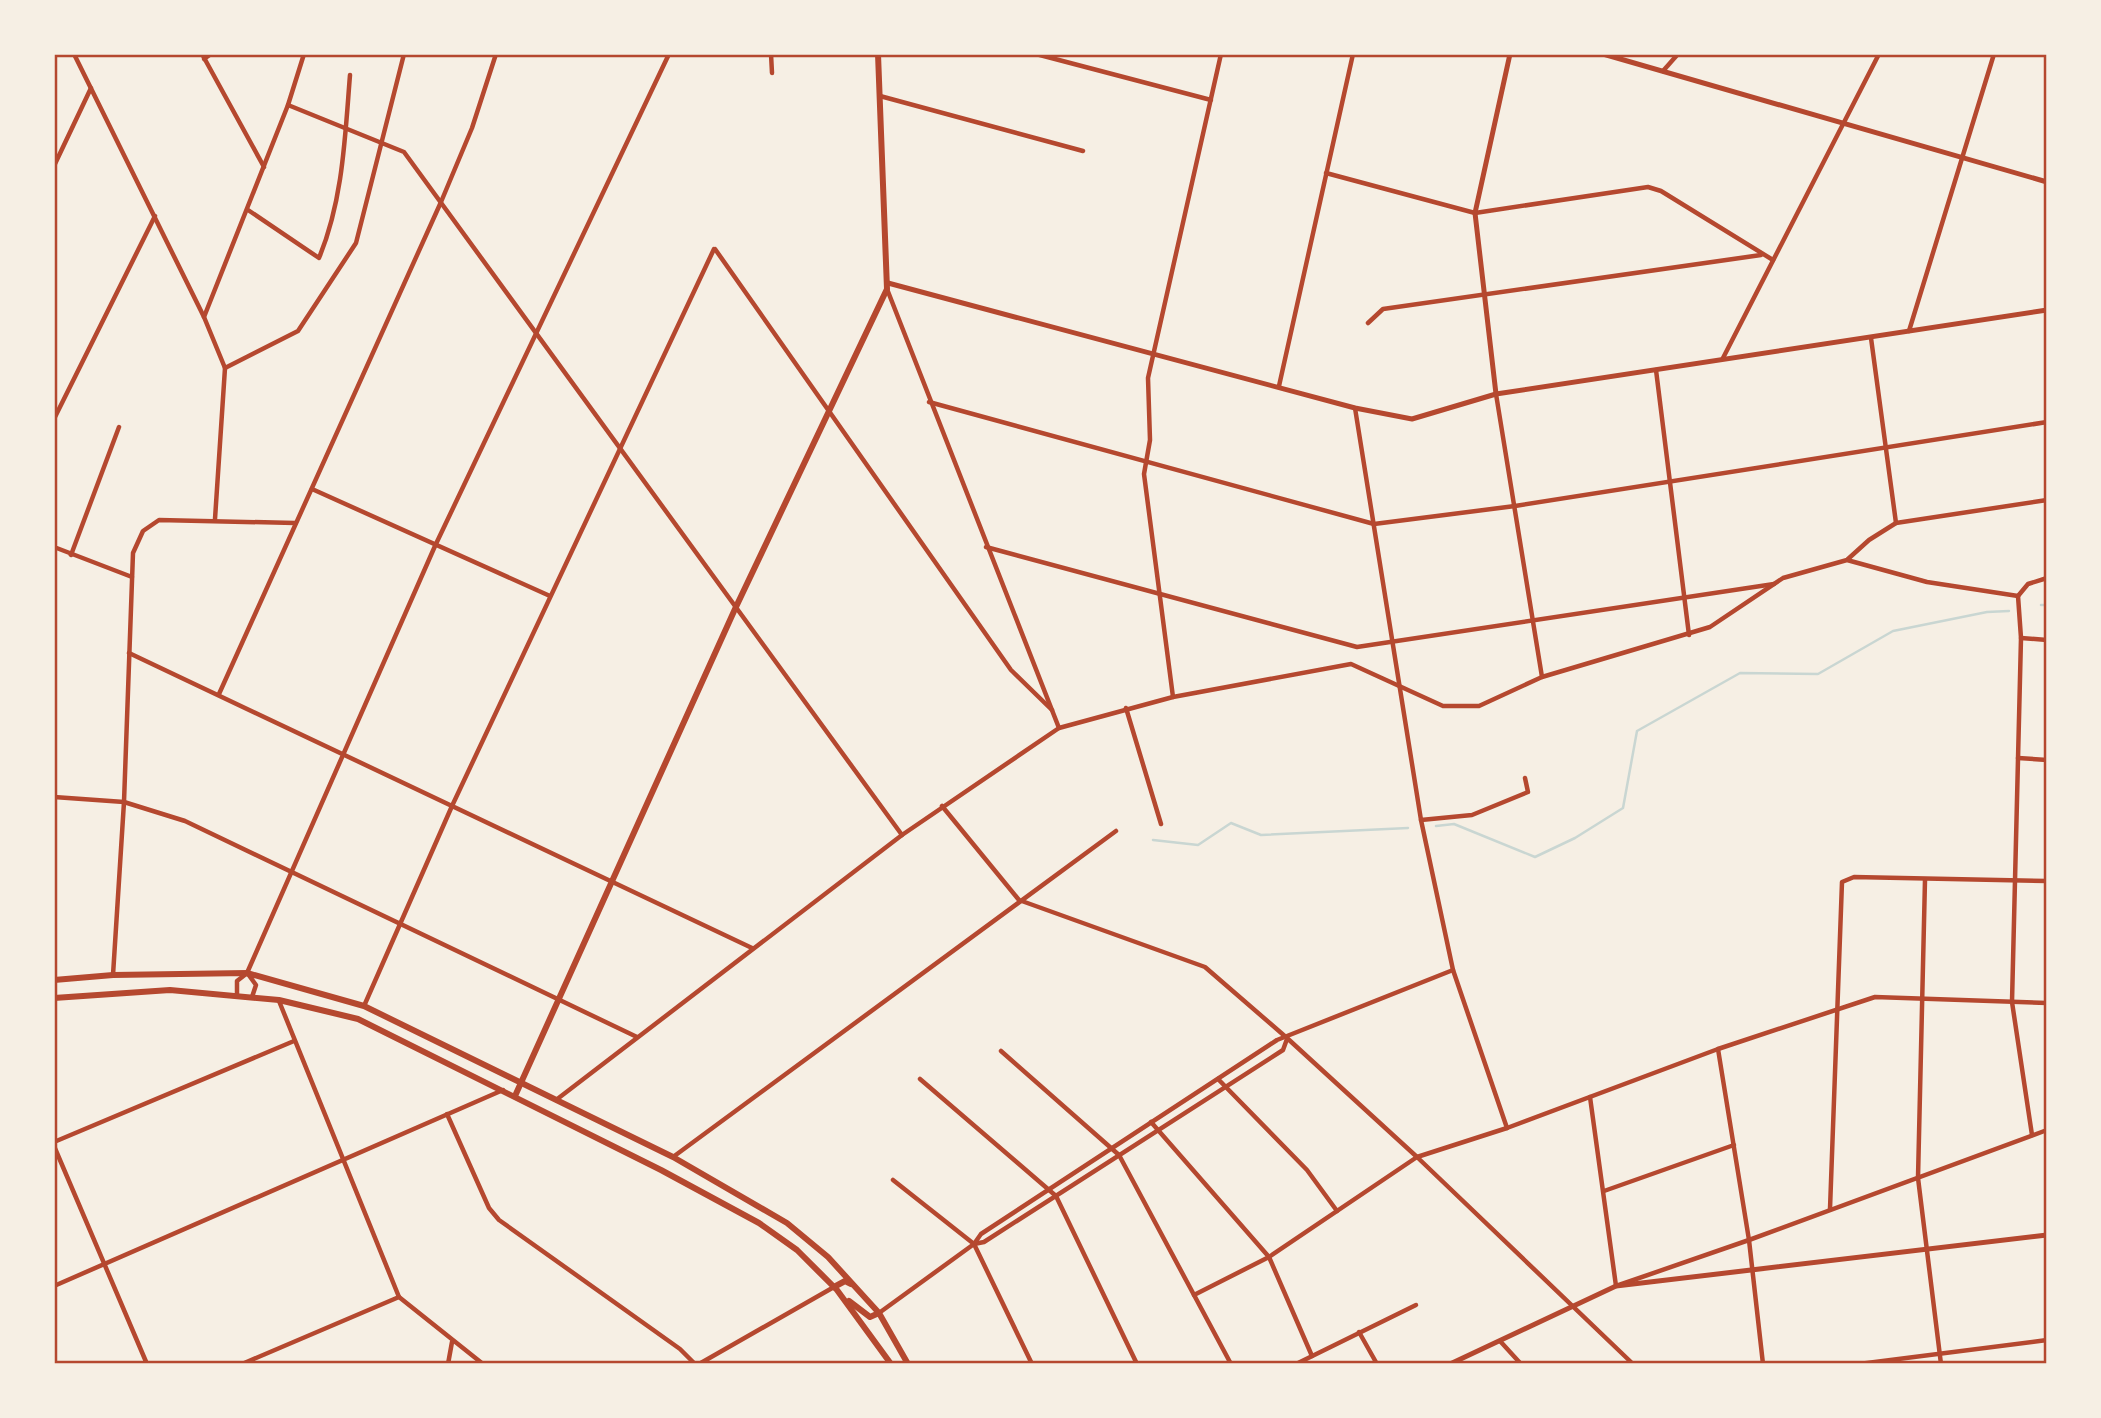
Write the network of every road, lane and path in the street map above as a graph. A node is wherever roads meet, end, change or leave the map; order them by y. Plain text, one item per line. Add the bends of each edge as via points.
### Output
1 (75, 54) edge
2 (211, 54) edge
3 (304, 54) edge
4 (404, 54) edge
5 (496, 54) edge
6 (668, 54) edge
7 (772, 54) edge
8 (878, 54) edge
9 (1036, 54) edge
10 (1221, 54) edge
11 (1353, 54) edge
12 (1510, 54) edge
13 (1604, 54) edge
14 (1678, 54) edge
15 (1879, 54) edge
16 (1994, 54) edge
17 (203, 56) edge
18 (1663, 71) junction
19 (772, 73) dead end
20 (350, 75) dead end
21 (91, 88) junction
22 (879, 96) junction
23 (1211, 100) junction
24 (288, 105) junction
25 (1843, 124) junction
26 (347, 127) junction
27 (382, 142) junction
28 (1083, 151) dead end
29 (1961, 158) junction
30 (54, 166) edge
31 (264, 168) junction
32 (1325, 173) junction
33 (2047, 182) edge
34 (441, 202) junction
35 (248, 209) junction
36 (1475, 213) junction
37 (155, 216) junction
38 (1761, 255) junction
39 (1773, 260) junction
40 (887, 286) junction
41 (1482, 296) junction
42 (2047, 310) edge
43 (204, 317) junction
44 (1368, 323) dead end
45 (535, 331) junction
46 (1909, 331) junction
47 (1871, 338) junction
48 (1153, 352) junction
49 (1723, 358) junction
50 (225, 368) junction
51 (1656, 370) junction
52 (1279, 386) junction
53 (1496, 394) junction
54 (929, 402) junction
55 (1355, 408) junction
56 (829, 415) junction
57 (54, 419) edge
58 (2047, 422) edge
59 (119, 427) dead end
60 (619, 447) junction
61 (1888, 448) junction
62 (1147, 461) junction
63 (1670, 481) junction
64 (312, 489) junction
65 (2047, 500) edge
66 (1515, 506) junction
67 (215, 519) junction
68 (295, 523) junction
69 (1896, 523) junction
70 (1374, 524) junction
71 (435, 546) junction
72 (54, 547) edge
73 (986, 547) junction
74 (71, 555) junction
75 (1847, 560) junction
76 (132, 577) junction
77 (2047, 578) edge
78 (1775, 584) junction
79 (550, 596) junction
80 (1160, 596) junction
81 (2018, 596) junction
82 (1685, 599) junction
83 (736, 608) junction
84 (1532, 619) junction
85 (1689, 635) junction
86 (2021, 638) junction
87 (2047, 640) edge
88 (1392, 643) junction
89 (129, 653) junction
90 (1542, 677) junction
91 (1401, 689) junction
92 (219, 694) junction
93 (1173, 697) junction
94 (1126, 708) junction
95 (1052, 710) junction
96 (1059, 727) junction
97 (342, 754) junction
98 (2018, 758) junction
99 (2047, 760) edge
100 (1525, 778) dead end
101 (54, 797) edge
102 (124, 802) junction
103 (453, 806) junction
104 (942, 806) junction
105 (1421, 820) junction
106 (1161, 824) dead end
107 (1116, 831) dead end
108 (902, 835) junction
109 (290, 870) junction
110 (1925, 879) junction
111 (2016, 880) junction
112 (614, 881) junction
113 (2047, 881) edge
114 (1020, 900) junction
115 (401, 922) junction
116 (752, 948) junction
117 (1453, 970) junction
118 (247, 973) junction
119 (113, 975) junction
120 (54, 980) edge
121 (237, 996) junction
122 (252, 997) junction
123 (54, 998) edge
124 (1920, 998) junction
125 (560, 999) junction
126 (279, 1000) junction
127 (2012, 1002) junction
128 (2047, 1003) edge
129 (364, 1006) junction
130 (1836, 1010) junction
131 (637, 1037) junction
132 (1287, 1038) junction
133 (295, 1041) junction
134 (1718, 1049) junction
135 (1001, 1051) dead end
136 (920, 1079) dead end
137 (1218, 1079) junction
138 (522, 1082) junction
139 (1226, 1087) junction
140 (503, 1090) junction
141 (515, 1096) junction
142 (1590, 1097) junction
143 (556, 1100) junction
144 (447, 1114) junction
145 (1151, 1122) junction
146 (1507, 1128) junction
147 (1158, 1130) junction
148 (2047, 1130) edge
149 (2032, 1135) junction
150 (54, 1144) edge
151 (1734, 1145) junction
152 (1113, 1147) junction
153 (1119, 1155) junction
154 (673, 1157) junction
155 (1417, 1157) junction
156 (343, 1159) junction
157 (1918, 1178) junction
158 (893, 1180) dead end
159 (1049, 1189) junction
160 (1604, 1191) junction
161 (1056, 1196) junction
162 (1830, 1209) junction
163 (1337, 1211) junction
164 (2047, 1235) edge
165 (1749, 1240) junction
166 (974, 1244) junction
167 (1926, 1250) junction
168 (1269, 1257) junction
169 (104, 1262) junction
170 (1753, 1271) junction
171 (54, 1286) edge
172 (1616, 1286) junction
173 (834, 1287) junction
174 (861, 1292) junction
175 (1194, 1295) junction
176 (399, 1297) junction
177 (845, 1299) junction
178 (1416, 1304) dead end
179 (1572, 1304) junction
180 (879, 1313) junction
181 (1359, 1332) junction
182 (2047, 1339) edge
183 (1499, 1340) junction
184 (452, 1342) junction
185 (1940, 1353) junction
186 (1312, 1356) junction
187 (147, 1364) edge
188 (242, 1364) edge
189 (448, 1364) edge
190 (483, 1364) edge
191 (697, 1364) edge
192 (891, 1364) edge
193 (908, 1364) edge
194 (1032, 1364) edge
195 (1137, 1364) edge
196 (1231, 1364) edge
197 (1296, 1364) edge
198 (1377, 1364) edge
199 (1451, 1364) edge
200 (1521, 1364) edge
201 (1633, 1364) edge
202 (1763, 1364) edge
203 (1858, 1364) edge
204 (1941, 1364) edge

1 - 21 street
2 - 17 street
3 - 24 street
4 - 27 street
5 - 34 street
6 - 45 street
7 - 19 street
8 - 22 main road
9 - 23 street
10 - 23 street
11 - 32 street
12 - 36 street
13 - 18 street
14 - 18 street
15 - 25 street
16 - 29 street
17 - 31 street
18 - 25 street
20 - 26 street
21 - 30 street
21 - 37 street
22 - 28 street
22 - 40 main road
23 - 48 street
24 - 26 street
24 - 31 street
25 - 29 street
25 - 39 street
26 - 27 street
26 - 35 street via 333,211 319,258
27 - 34 street via 404,152
27 - 50 street via 356,243 322,298 298,331
29 - 33 street
29 - 46 street
31 - 35 street
32 - 36 street
32 - 52 street
34 - 45 street
34 - 64 street
35 - 43 street
36 - 38 street via 1648,187
36 - 41 street
37 - 43 street
37 - 57 street
38 - 39 street
38 - 41 street
39 - 49 street
40 - 48 street
40 - 54 street
40 - 56 main road
41 - 44 street via 1383,309
41 - 53 street
42 - 46 street
43 - 50 street
45 - 60 street
45 - 71 street
46 - 47 street
47 - 49 street
47 - 61 street
48 - 52 street
48 - 62 street via 1148,377
49 - 51 street
50 - 67 street
51 - 53 street
51 - 63 street
52 - 55 street
53 - 55 street via 1412,419
53 - 66 street
54 - 62 street
54 - 73 street
55 - 70 street
56 - 60 street via 714,249
56 - 83 main road
56 - 95 street via 1012,670
58 - 61 street
59 - 74 street
60 - 79 street
60 - 83 street
61 - 63 street
61 - 69 street
62 - 70 street
62 - 80 street via 1144,474
63 - 66 street
63 - 82 street
64 - 68 street
64 - 71 street
65 - 69 street
66 - 70 street
66 - 84 street
67 - 68 street
67 - 76 street via 159,520 143,531 133,553
68 - 92 street
69 - 75 street
70 - 88 street
71 - 79 street
71 - 97 street
72 - 74 street
73 - 80 street
73 - 95 street
74 - 76 street
75 - 78 street via 1794,573
75 - 81 street via 1927,582
76 - 89 street
77 - 81 street via 2028,584
78 - 82 street
78 - 85 street via 1729,617
79 - 103 street
80 - 88 street via 1357,647
80 - 93 street
81 - 86 street
82 - 84 street
82 - 85 street
83 - 108 street
83 - 112 main road
84 - 88 street
84 - 90 street
85 - 90 street
86 - 87 street
86 - 98 street
88 - 91 street
89 - 92 street
89 - 102 street
90 - 91 street via 1479,706 1443,706
91 - 93 street via 1351,664
91 - 105 street
92 - 97 street
93 - 94 street
94 - 96 street
94 - 106 street
95 - 96 street
96 - 104 street
97 - 103 street
97 - 109 street
98 - 99 street
98 - 111 street
100 - 105 street via 1528,792 1472,815
101 - 102 street
102 - 109 street via 185,821
102 - 119 street
103 - 112 street
103 - 115 street
104 - 108 street
104 - 114 street
105 - 117 street
107 - 114 street
108 - 116 street
109 - 115 street
109 - 118 street
110 - 111 street
110 - 124 street
110 - 130 street via 1854,877 1847,878 1840,888
111 - 113 street
111 - 127 street
112 - 116 street
112 - 125 main road
114 - 132 street via 1205,967
114 - 154 street
115 - 125 street
115 - 129 street
116 - 131 street
117 - 132 street
117 - 146 street
118 - 119 main road
118 - 121 street via 237,981
118 - 122 street via 256,985
118 - 129 main road
119 - 120 main road
121 - 122 main road
121 - 123 main road via 170,990
122 - 126 main road
124 - 127 street
124 - 130 street via 1875,997
124 - 157 street
125 - 131 street
125 - 138 main road
126 - 133 street
126 - 140 main road via 358,1019
127 - 128 street
127 - 149 street
129 - 138 main road
130 - 134 street
130 - 162 street
131 - 143 street
132 - 137 street
132 - 139 street via 1283,1050
132 - 155 street
133 - 150 street
133 - 156 street
134 - 142 street
134 - 151 street
135 - 152 street
136 - 159 street
137 - 139 street
137 - 145 street
138 - 141 main road
138 - 143 main road
139 - 147 street
139 - 163 street via 1307,1170
140 - 141 main road
140 - 144 street
141 - 173 main road via 759,1223 797,1250
142 - 146 street
142 - 160 street
143 - 154 main road
144 - 156 street
144 - 191 street via 489,1208 499,1220
145 - 147 street
145 - 152 street
146 - 155 street
147 - 153 street
147 - 168 street
148 - 149 street
149 - 157 street
150 - 169 street
151 - 160 street
151 - 165 street
152 - 153 street
152 - 159 street
153 - 161 street
153 - 175 street
154 - 174 main road via 787,1223
155 - 163 street
155 - 179 street
156 - 169 street
156 - 176 street
157 - 162 street
157 - 167 street
158 - 166 street
159 - 161 street
159 - 166 street via 981,1234
160 - 172 street
161 - 166 street
161 - 195 street
162 - 165 street
163 - 168 street
164 - 167 street
165 - 170 street
165 - 172 street
166 - 180 street
166 - 194 street
167 - 170 street
167 - 185 street
168 - 175 street
168 - 186 street
169 - 171 street
169 - 187 street
170 - 172 street
170 - 202 street
172 - 179 street
173 - 174 main road via 845,1281
173 - 177 main road
173 - 191 street
174 - 180 main road
175 - 196 street
176 - 184 street
176 - 188 street
177 - 180 main road via 870,1317
177 - 192 main road
178 - 181 street
179 - 183 street
179 - 201 street
180 - 193 main road
181 - 186 street
181 - 198 street
182 - 185 street
183 - 199 street
183 - 200 street
184 - 189 street
184 - 190 street
185 - 203 street
185 - 204 street
186 - 197 street

